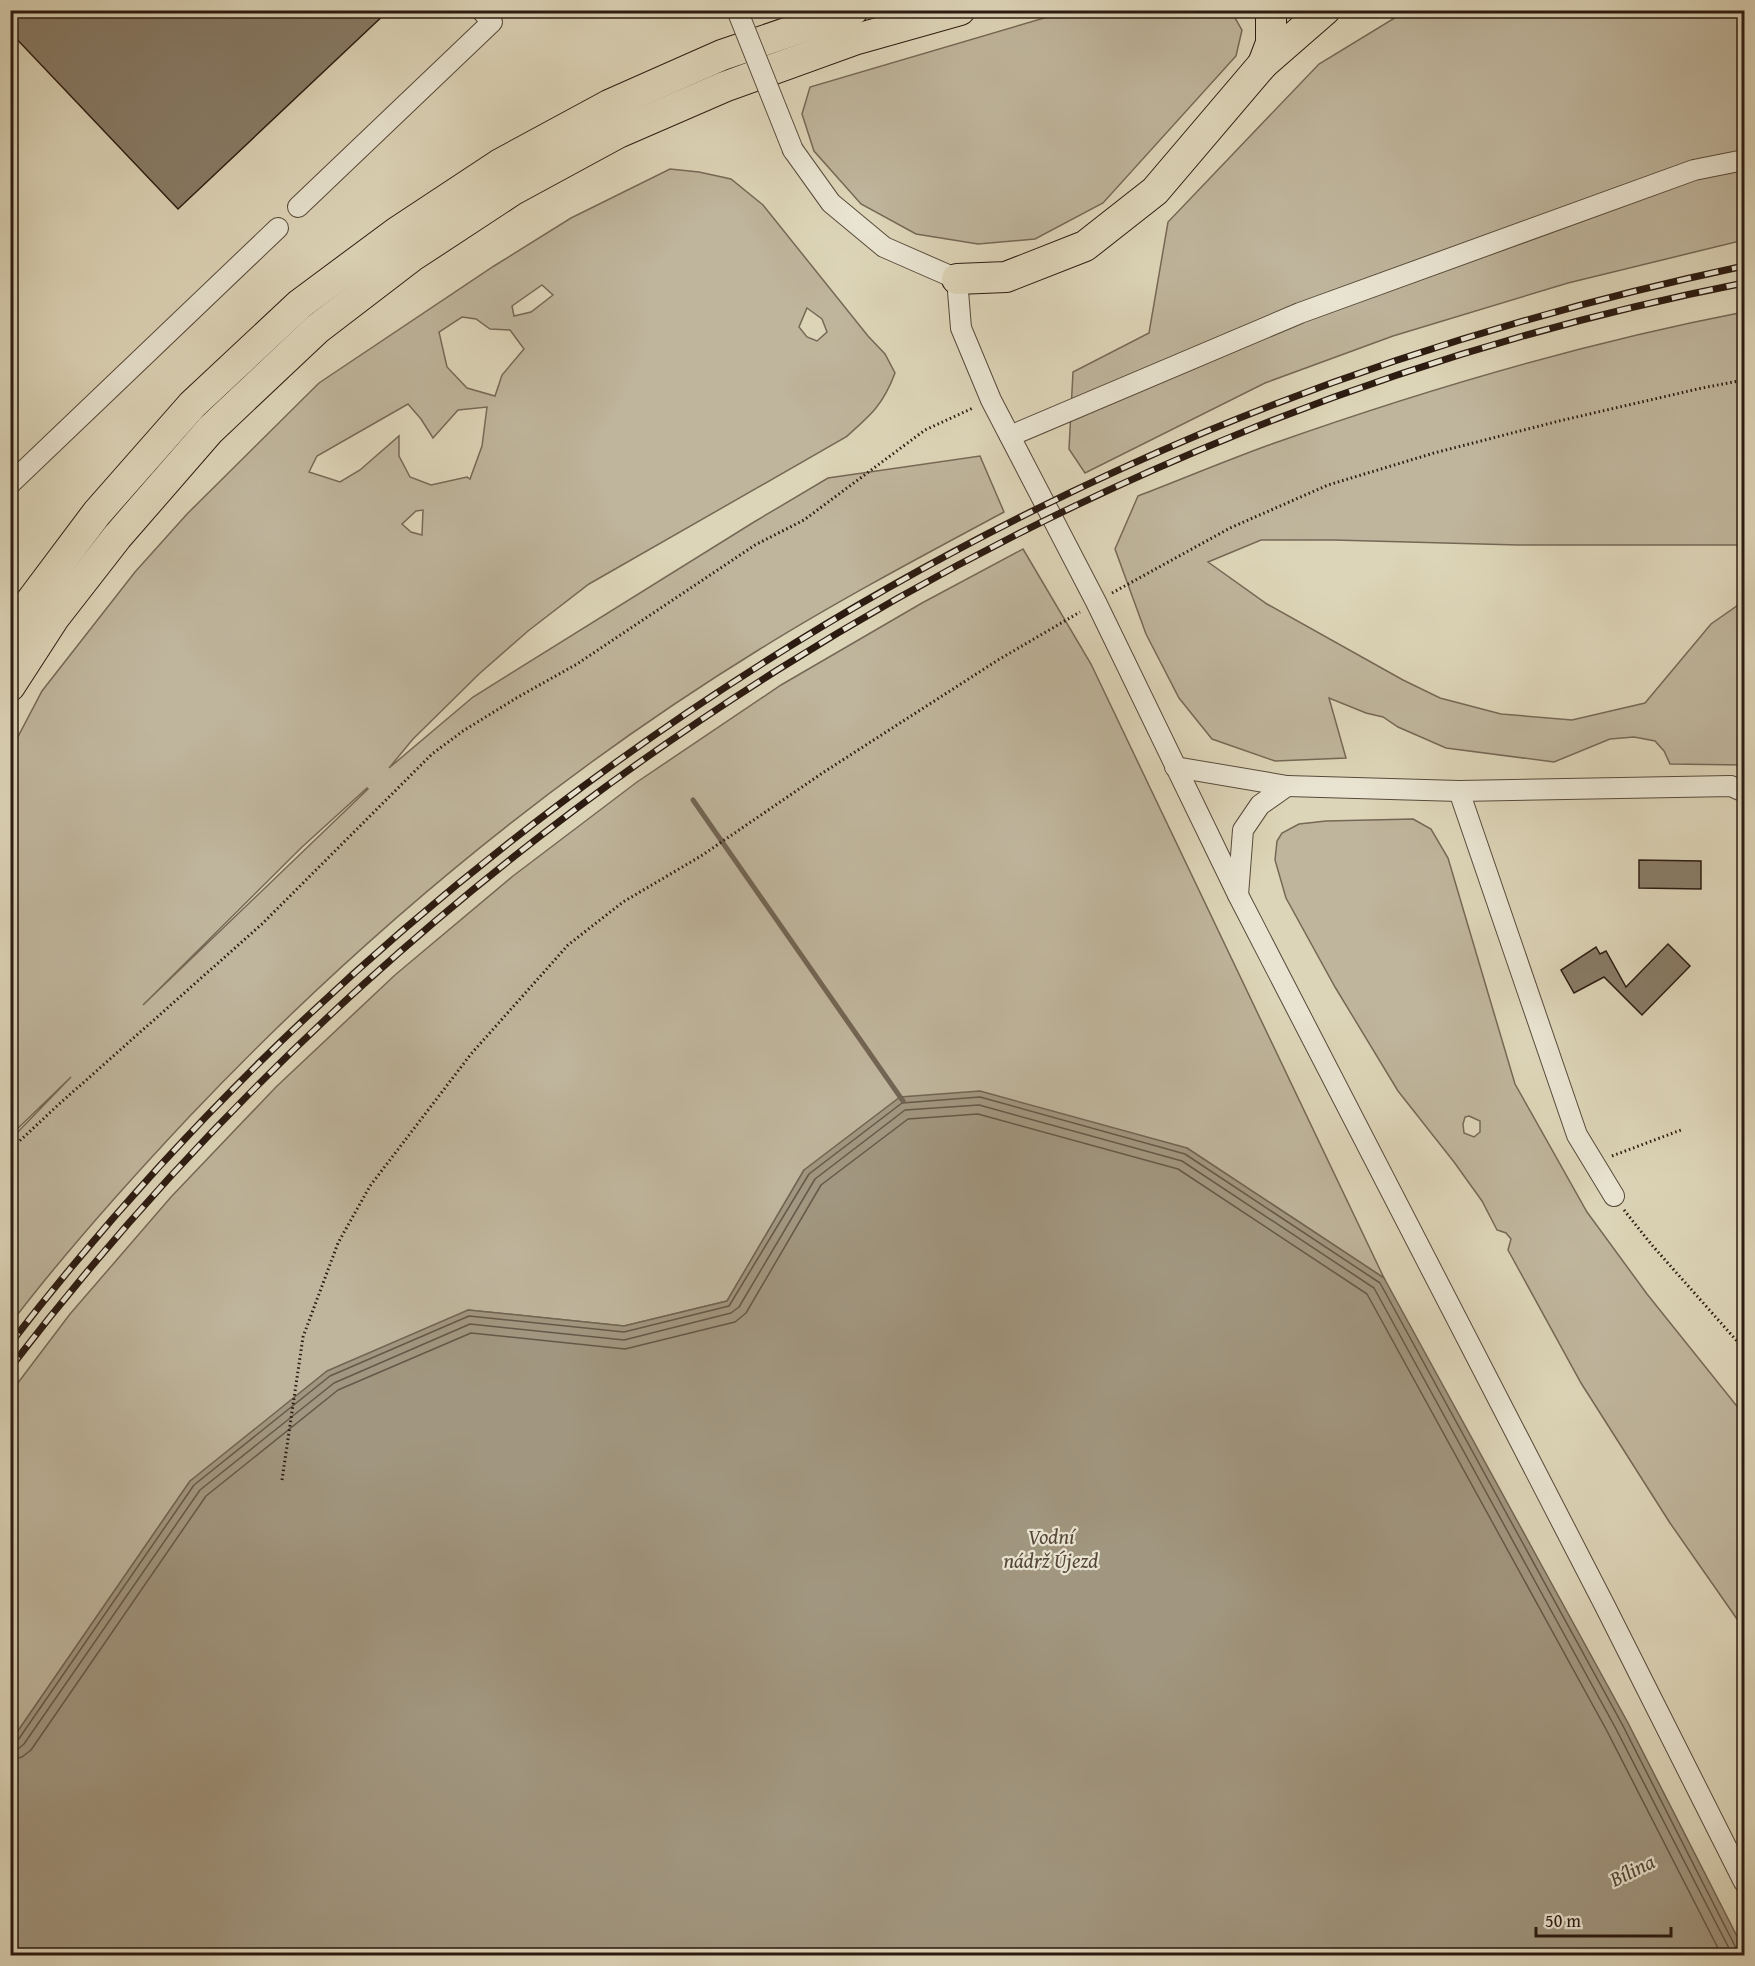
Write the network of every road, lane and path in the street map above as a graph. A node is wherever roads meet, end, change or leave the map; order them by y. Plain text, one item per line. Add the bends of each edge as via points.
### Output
1 (481, 10) edge
2 (737, 10) edge
3 (854, 10) edge
4 (960, 10) edge
5 (1270, 10) edge
6 (1325, 10) edge
7 (1263, 64) junction
8 (1744, 160) edge
9 (298, 207) dead end
10 (278, 228) dead end
11 (957, 279) junction
12 (1744, 380) edge
13 (992, 400) junction
14 (1010, 436) junction
15 (10, 484) edge
16 (1096, 602) junction
17 (10, 633) edge
18 (10, 686) edge
19 (1175, 767) junction
20 (1287, 786) junction
21 (1459, 791) junction
22 (1744, 792) edge
23 (1238, 895) junction
24 (1681, 1130) dead end
25 (10, 1150) edge
26 (1594, 1162) junction
27 (1614, 1196) joint
28 (1744, 1348) edge
29 (282, 1480) dead end
30 (1744, 1882) edge

1 - 9 street via 492,22
2 - 11 street, bridge via 793,150 831,203 884,247
3 - 17 highway via 722,55 609,105 500,164 397,231 300,304 192,405 97,513
4 - 18 highway via 835,47 724,87 618,133 513,190 411,257 317,329 210,430 110,546 54,618
5 - 7 highway via 1271,43
6 - 7 highway
7 - 11 highway via 1155,190 1084,246 1006,277
8 - 14 street via 1694,170 1300,313
10 - 15 street
11 - 13 street via 961,328
12 - 16 path via 1559,421 1328,485 1230,528
13 - 14 street
13 - 25 path via 925,430 804,520 755,545 577,664 463,731 432,754 262,924
14 - 16 street
16 - 19 street
16 - 29 path via 998,660 623,902 568,945 471,1054 370,1186 338,1243 303,1337
19 - 20 street
19 - 23 street
20 - 21 street
20 - 23 street via 1260,805 1243,830
21 - 22 street via 1731,786
21 - 26 street via 1577,1135
23 - 30 street
24 - 26 path
26 - 27 street
27 - 28 path via 1651,1244

